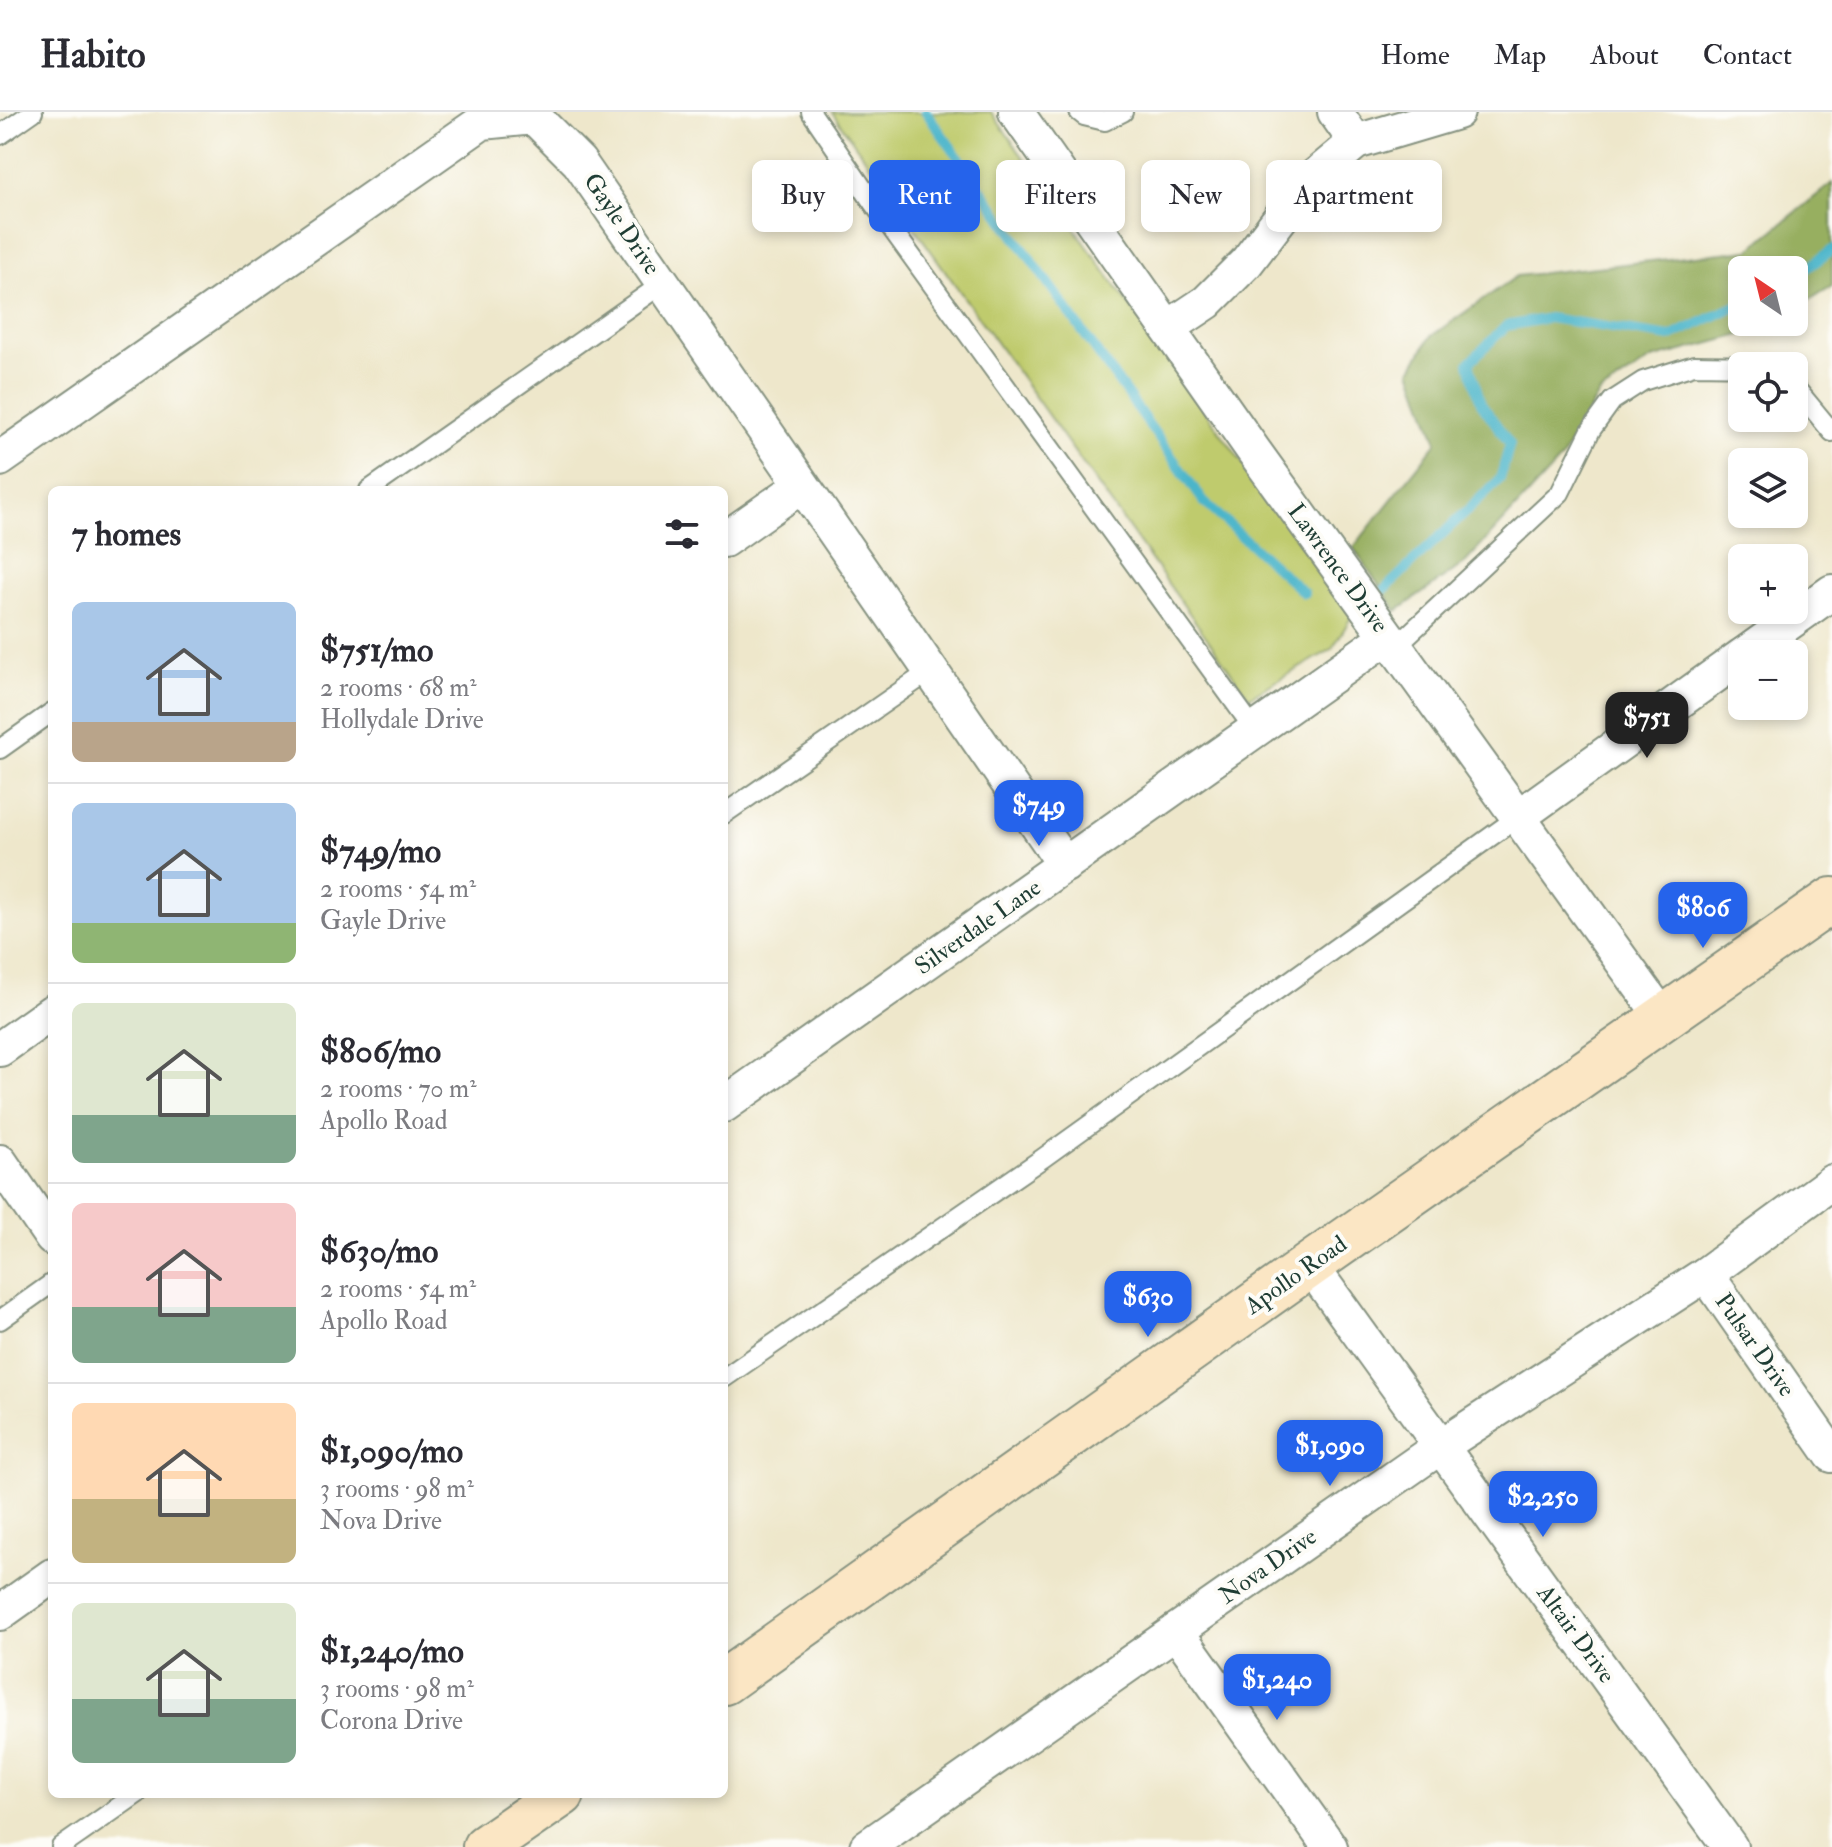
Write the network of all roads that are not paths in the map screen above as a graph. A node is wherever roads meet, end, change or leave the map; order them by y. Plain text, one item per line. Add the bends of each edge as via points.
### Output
1 (33, 112) edge
2 (811, 112) edge
3 (1016, 112) edge
4 (1079, 112) edge
5 (1123, 112) edge
6 (1335, 112) edge
7 (1457, 112) edge
8 (0, 135) edge
9 (1356, 142) junction
10 (662, 284) junction
11 (1168, 328) junction
12 (1728, 366) edge
13 (1808, 403) edge
14 (1832, 432) edge
15 (0, 459) edge
16 (375, 486) edge
17 (801, 486) junction
18 (728, 537) edge
19 (1832, 592) edge
20 (1765, 640) edge
21 (1391, 642) junction
22 (1728, 666) edge
23 (930, 671) junction
24 (48, 715) edge
25 (1254, 729) junction
26 (0, 749) edge
27 (728, 811) edge
28 (1518, 817) junction
29 (1065, 865) junction
30 (1832, 900) edge
31 (48, 1015) edge
32 (1664, 1019) junction
33 (0, 1049) edge
34 (728, 1102) edge
35 (0, 1162) edge
36 (1832, 1182) edge
37 (48, 1232) edge
38 (1310, 1265) junction
39 (1706, 1274) junction
40 (48, 1286) edge
41 (0, 1320) edge
42 (728, 1375) edge
43 (1441, 1446) junction
44 (1832, 1455) edge
45 (48, 1579) edge
46 (0, 1613) edge
47 (1176, 1631) junction
48 (728, 1679) edge
49 (131, 1798) edge
50 (556, 1798) edge
51 (61, 1847) edge
52 (485, 1847) edge
53 (867, 1847) edge
54 (1330, 1847) edge
55 (1730, 1847) edge

1 - 8 lane
2 - 25 lane
3 - 11 street, Lawrence Drive
4 - 5 lane via 1105,121
6 - 9 street
7 - 9 street
9 - 11 street via 1307,183 1246,263 1207,302
10 - 15 street, Gayle Drive via 579,162 534,117 482,122
10 - 16 lane
10 - 17 street, Gayle Drive
11 - 21 street, Lawrence Drive
12 - 21 lane via 1694,365 1643,381 1612,401 1591,430 1560,493
13 - 14 lane
17 - 18 street
17 - 23 street, Gayle Drive
19 - 20 street
21 - 25 street, Silverdale Lane
21 - 28 street, Lawrence Drive
22 - 28 street
23 - 27 lane
23 - 29 street, Gayle Drive
24 - 26 lane
25 - 29 street, Silverdale Lane
28 - 32 street, Lawrence Drive
28 - 42 lane via 1043,1158
29 - 34 street, Silverdale Lane
30 - 32 street, Apollo Road
31 - 33 street
32 - 38 street, Apollo Road
35 - 37 street
36 - 39 street, Nova Drive
38 - 43 street, Altair Drive
38 - 48 street, Apollo Road
39 - 43 street, Nova Drive
39 - 44 street, Pulsar Drive
40 - 41 lane
43 - 47 street, Nova Drive
43 - 55 street, Altair Drive
45 - 46 street
47 - 53 street, Nova Drive
47 - 54 street
49 - 51 lane
50 - 52 street

